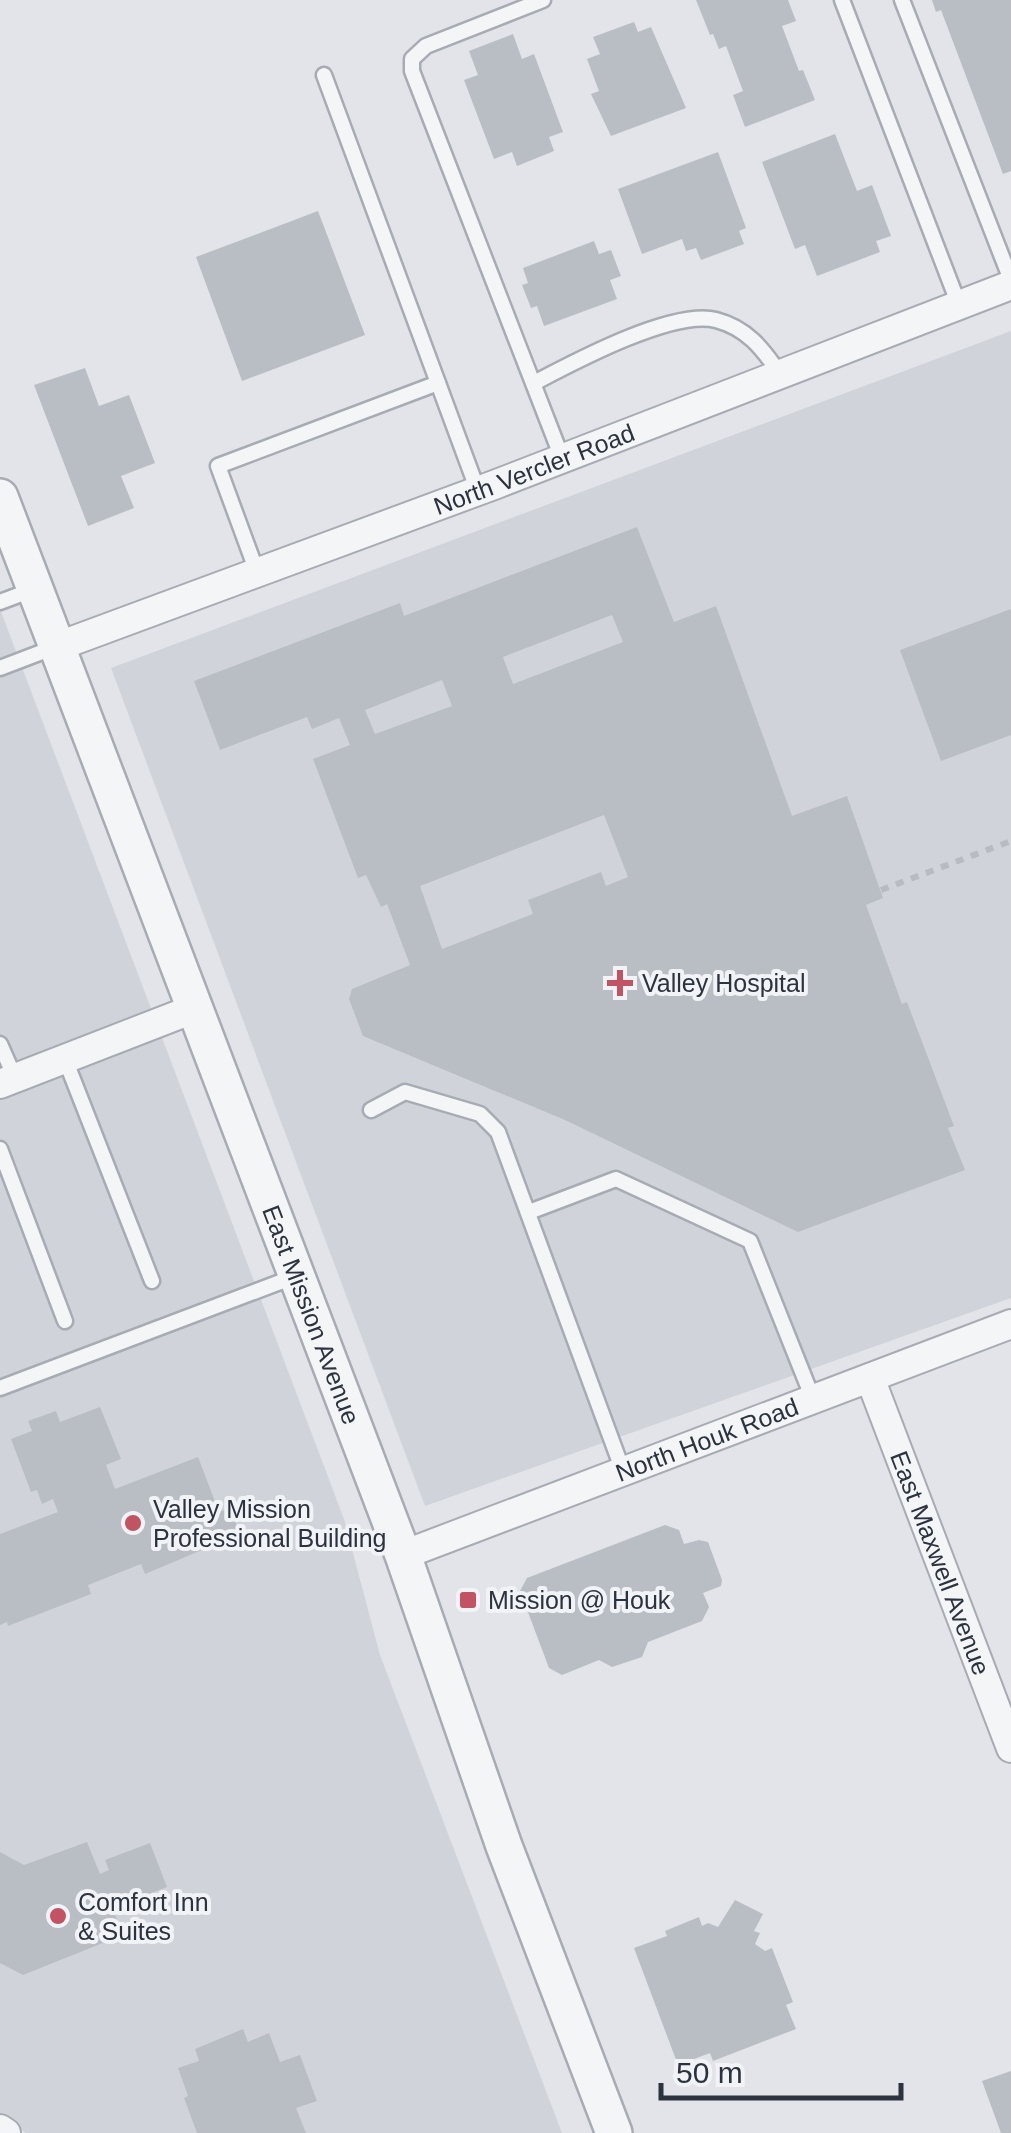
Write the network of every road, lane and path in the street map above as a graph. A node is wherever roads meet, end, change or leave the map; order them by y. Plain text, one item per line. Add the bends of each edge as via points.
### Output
1 (544, 0) edge
2 (842, 0) edge
3 (902, 0) edge
4 (324, 75) dead end
5 (1011, 283) edge
6 (959, 305) junction
7 (780, 374) junction
8 (438, 382) junction
9 (534, 383) junction
10 (562, 458) junction
11 (478, 491) junction
12 (0, 498) edge
13 (258, 572) junction
14 (35, 589) junction
15 (0, 602) edge
16 (56, 646) junction
17 (0, 668) edge
18 (1011, 841) edge
19 (881, 890) dead end
20 (196, 1008) junction
21 (0, 1044) edge
22 (66, 1058) junction
23 (7, 1081) edge
24 (371, 1110) dead end
25 (0, 1149) edge
26 (529, 1212) junction
27 (297, 1276) junction
28 (152, 1281) dead end
29 (65, 1321) dead end
30 (1011, 1324) edge
31 (870, 1378) junction
32 (0, 1388) edge
33 (813, 1400) junction
34 (624, 1470) junction
35 (403, 1555) junction
36 (1011, 1748) edge
37 (0, 2128) edge
38 (6, 2133) edge
39 (614, 2133) edge

1 - 9 lane via 426,46 412,60
2 - 6 lane
3 - 5 lane
4 - 8 lane
5 - 6 street, North Vercler Road
6 - 7 street, North Vercler Road
7 - 9 lane via 759,344 713,319 612,345
7 - 10 street, North Vercler Road
8 - 11 lane
8 - 13 lane via 218,466
9 - 10 lane
10 - 11 street, North Vercler Road
11 - 13 street, North Vercler Road
12 - 14 street, East Mission Avenue
13 - 16 street, North Vercler Road
14 - 15 lane
14 - 16 street, East Mission Avenue
16 - 17 lane
16 - 20 street, East Mission Avenue
18 - 19 path
20 - 22 street
20 - 27 street, East Mission Avenue
21 - 23 lane
22 - 23 street
22 - 28 lane
24 - 26 lane via 406,1092 480,1114 498,1132
25 - 29 lane
26 - 33 lane via 616,1179 750,1242
26 - 34 lane
27 - 32 lane
27 - 35 street, East Mission Avenue
30 - 31 street, North Houk Road
31 - 33 street, North Houk Road
31 - 36 street, East Maxwell Avenue
33 - 34 street, North Houk Road
34 - 35 street, North Houk Road
35 - 39 street, East Mission Avenue
37 - 38 street

